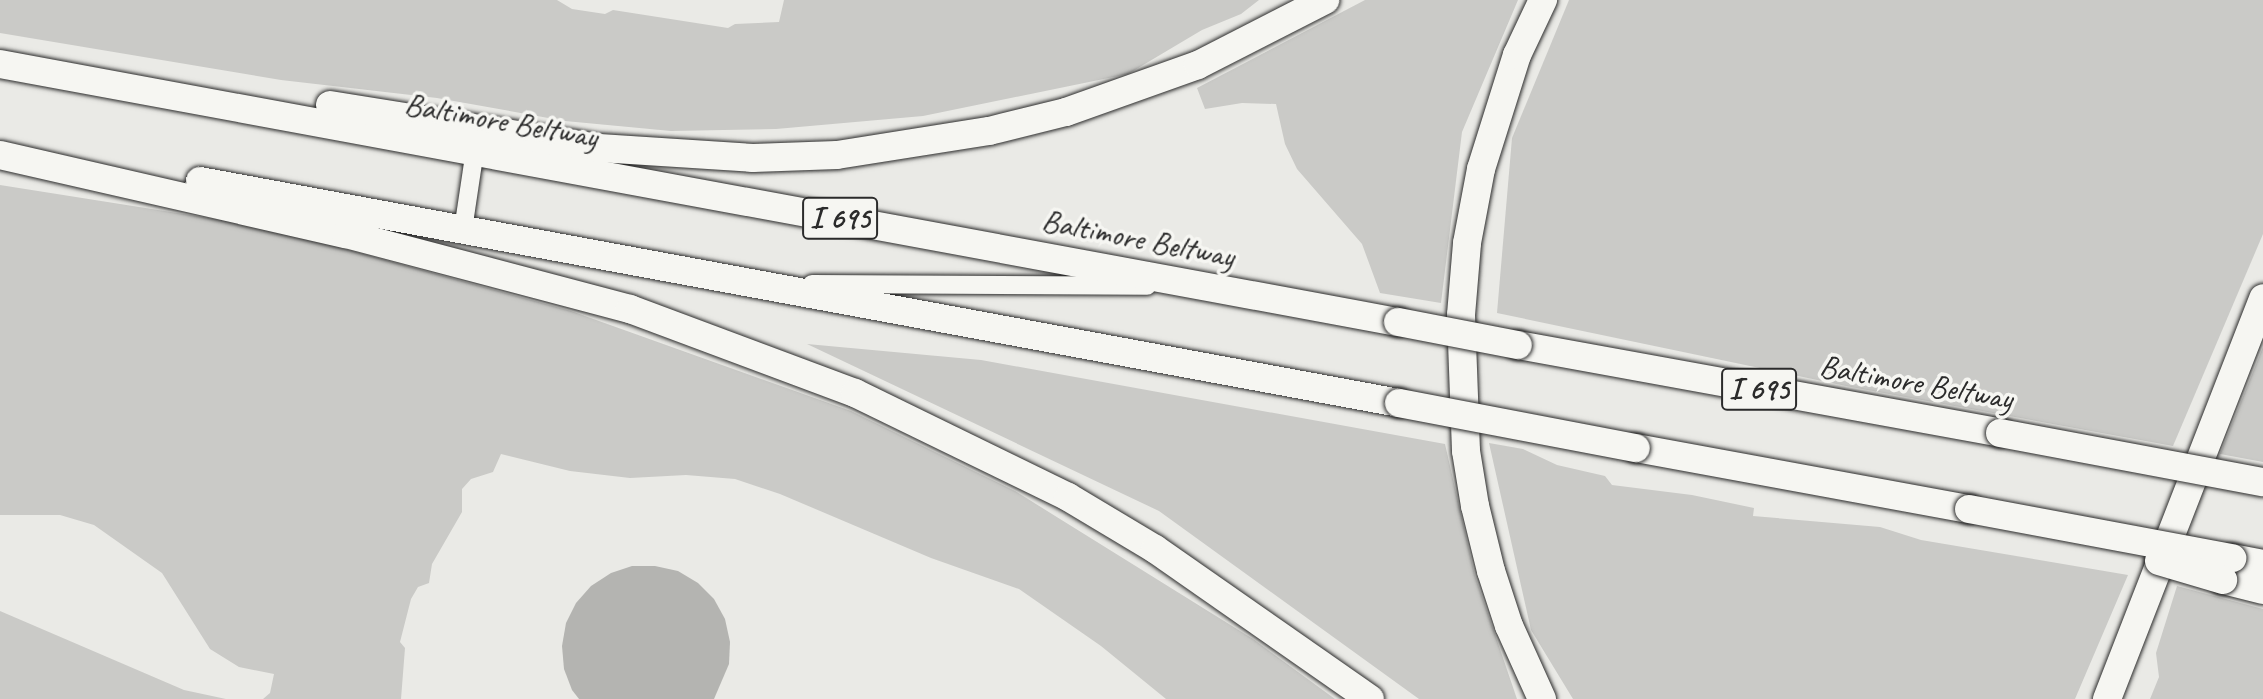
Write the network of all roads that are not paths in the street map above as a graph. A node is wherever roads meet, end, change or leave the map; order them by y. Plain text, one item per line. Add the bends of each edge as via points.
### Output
1 (1325, 0) edge
2 (1543, 0) edge
3 (0, 61) edge
4 (0, 147) edge
5 (475, 150) junction
6 (0, 155) edge
7 (463, 230) junction
8 (756, 284) junction
9 (1206, 286) junction
10 (2263, 298) edge
11 (2262, 482) edge
12 (2263, 564) edge
13 (2228, 569) junction
14 (2263, 590) edge
15 (1370, 699) edge
16 (1542, 699) edge
17 (2107, 699) edge

1 - 3 highway via 1198,65 1066,112 989,131 837,155 740,158 599,148 204,84
2 - 16 highway via 1517,55 1481,169 1461,315 1466,451 1475,506 1509,626
3 - 5 highway, Baltimore Beltway / I 695
4 - 7 highway, I 695
5 - 7 lane
5 - 9 highway, Baltimore Beltway / I 695
6 - 15 highway via 331,231 630,309 855,393 1068,497 1219,591
7 - 8 highway, I 695
8 - 9 lane
8 - 13 highway, I 695, bridge via 1969,509
9 - 11 highway, Baltimore Beltway / I 695, bridge
10 - 17 highway
12 - 13 highway, I 695
13 - 14 highway

